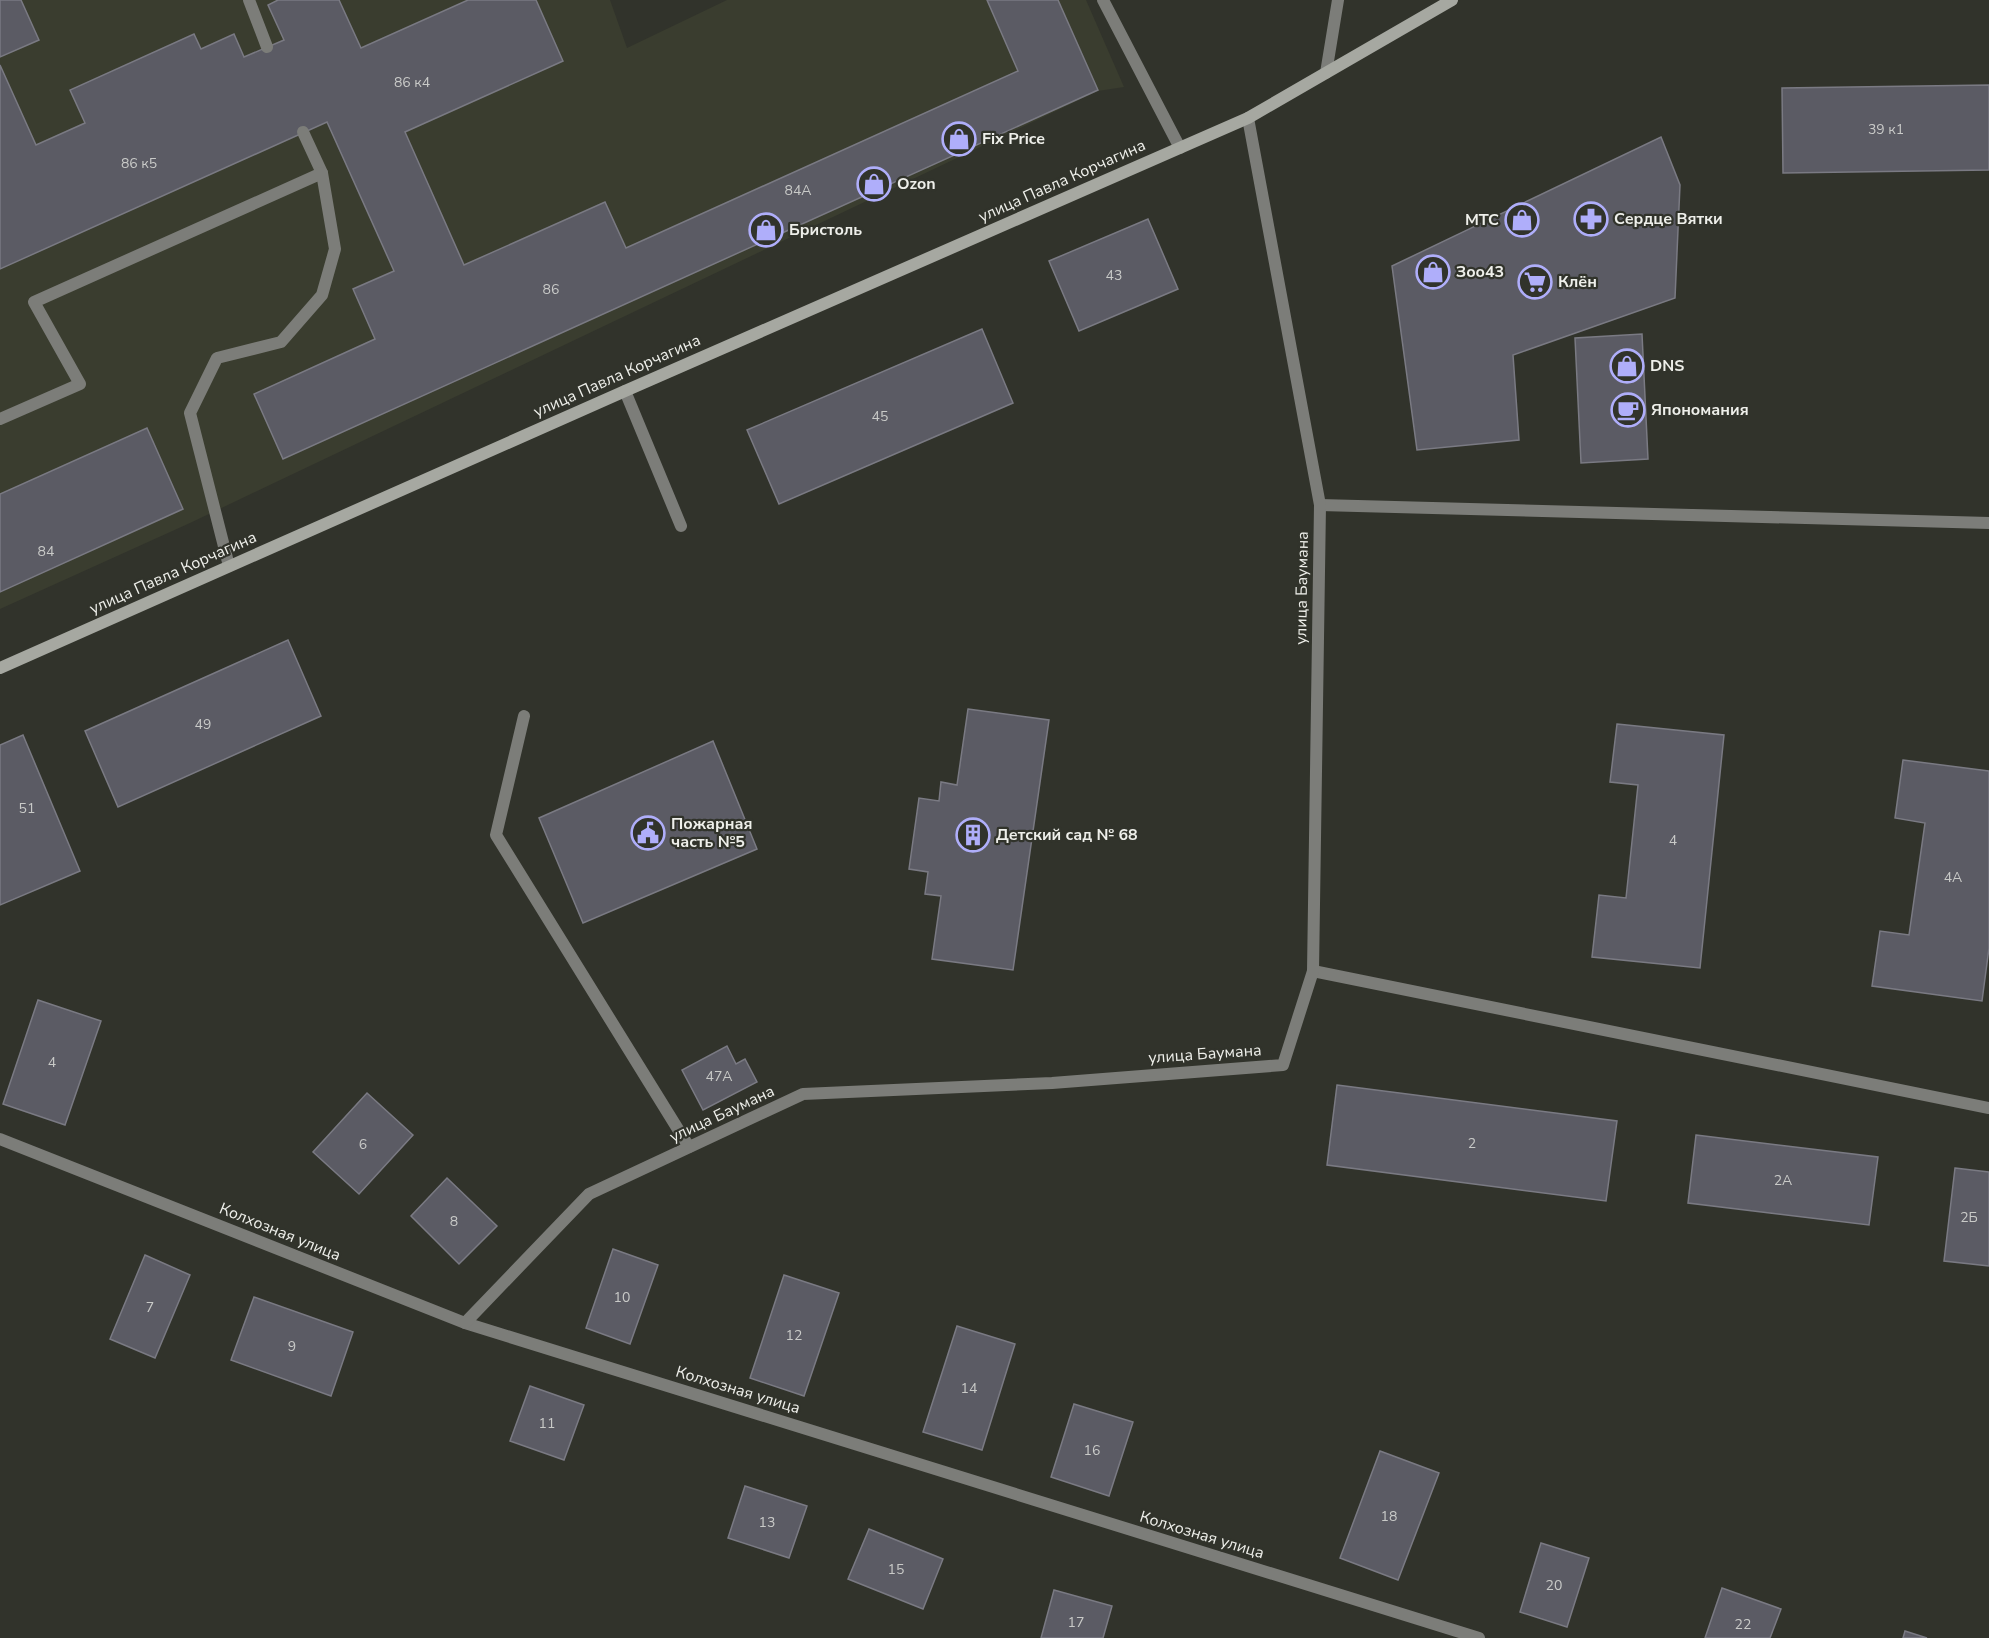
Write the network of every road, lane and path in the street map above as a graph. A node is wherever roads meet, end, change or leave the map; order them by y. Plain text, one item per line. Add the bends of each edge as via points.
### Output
1 (249, 0) edge
2 (1103, 0) edge
3 (1338, 0) edge
4 (1452, 0) edge
5 (267, 47) dead end
6 (1326, 73) junction
7 (1248, 118) junction
8 (303, 132) dead end
9 (1180, 148) junction
10 (322, 173) junction
11 (625, 391) junction
12 (0, 419) edge
13 (1320, 505) junction
14 (1989, 523) edge
15 (681, 526) dead end
16 (229, 566) junction
17 (0, 668) edge
18 (524, 716) dead end
19 (1313, 971) junction
20 (1989, 1108) edge
21 (0, 1139) edge
22 (689, 1148) junction
23 (465, 1323) junction
24 (1479, 1638) edge

1 - 5 street
2 - 9 street
3 - 6 street
4 - 6 main road, улица Павла Корчагина
6 - 7 main road, улица Павла Корчагина
7 - 9 main road, улица Павла Корчагина
7 - 13 street, улица Баумана
8 - 10 street
9 - 11 main road, улица Павла Корчагина
10 - 12 street via 34,302 81,384
10 - 16 street via 335,249 322,295 281,342 217,358 190,413
11 - 15 street
11 - 16 main road, улица Павла Корчагина
13 - 14 street
13 - 19 street, улица Баумана
16 - 17 main road, улица Павла Корчагина
18 - 22 street via 496,835
19 - 20 street
19 - 22 street, улица Баумана via 1283,1065 1052,1083 803,1094
21 - 23 street, Колхозная улица
22 - 23 street, улица Баумана via 589,1194
23 - 24 street, Колхозная улица

